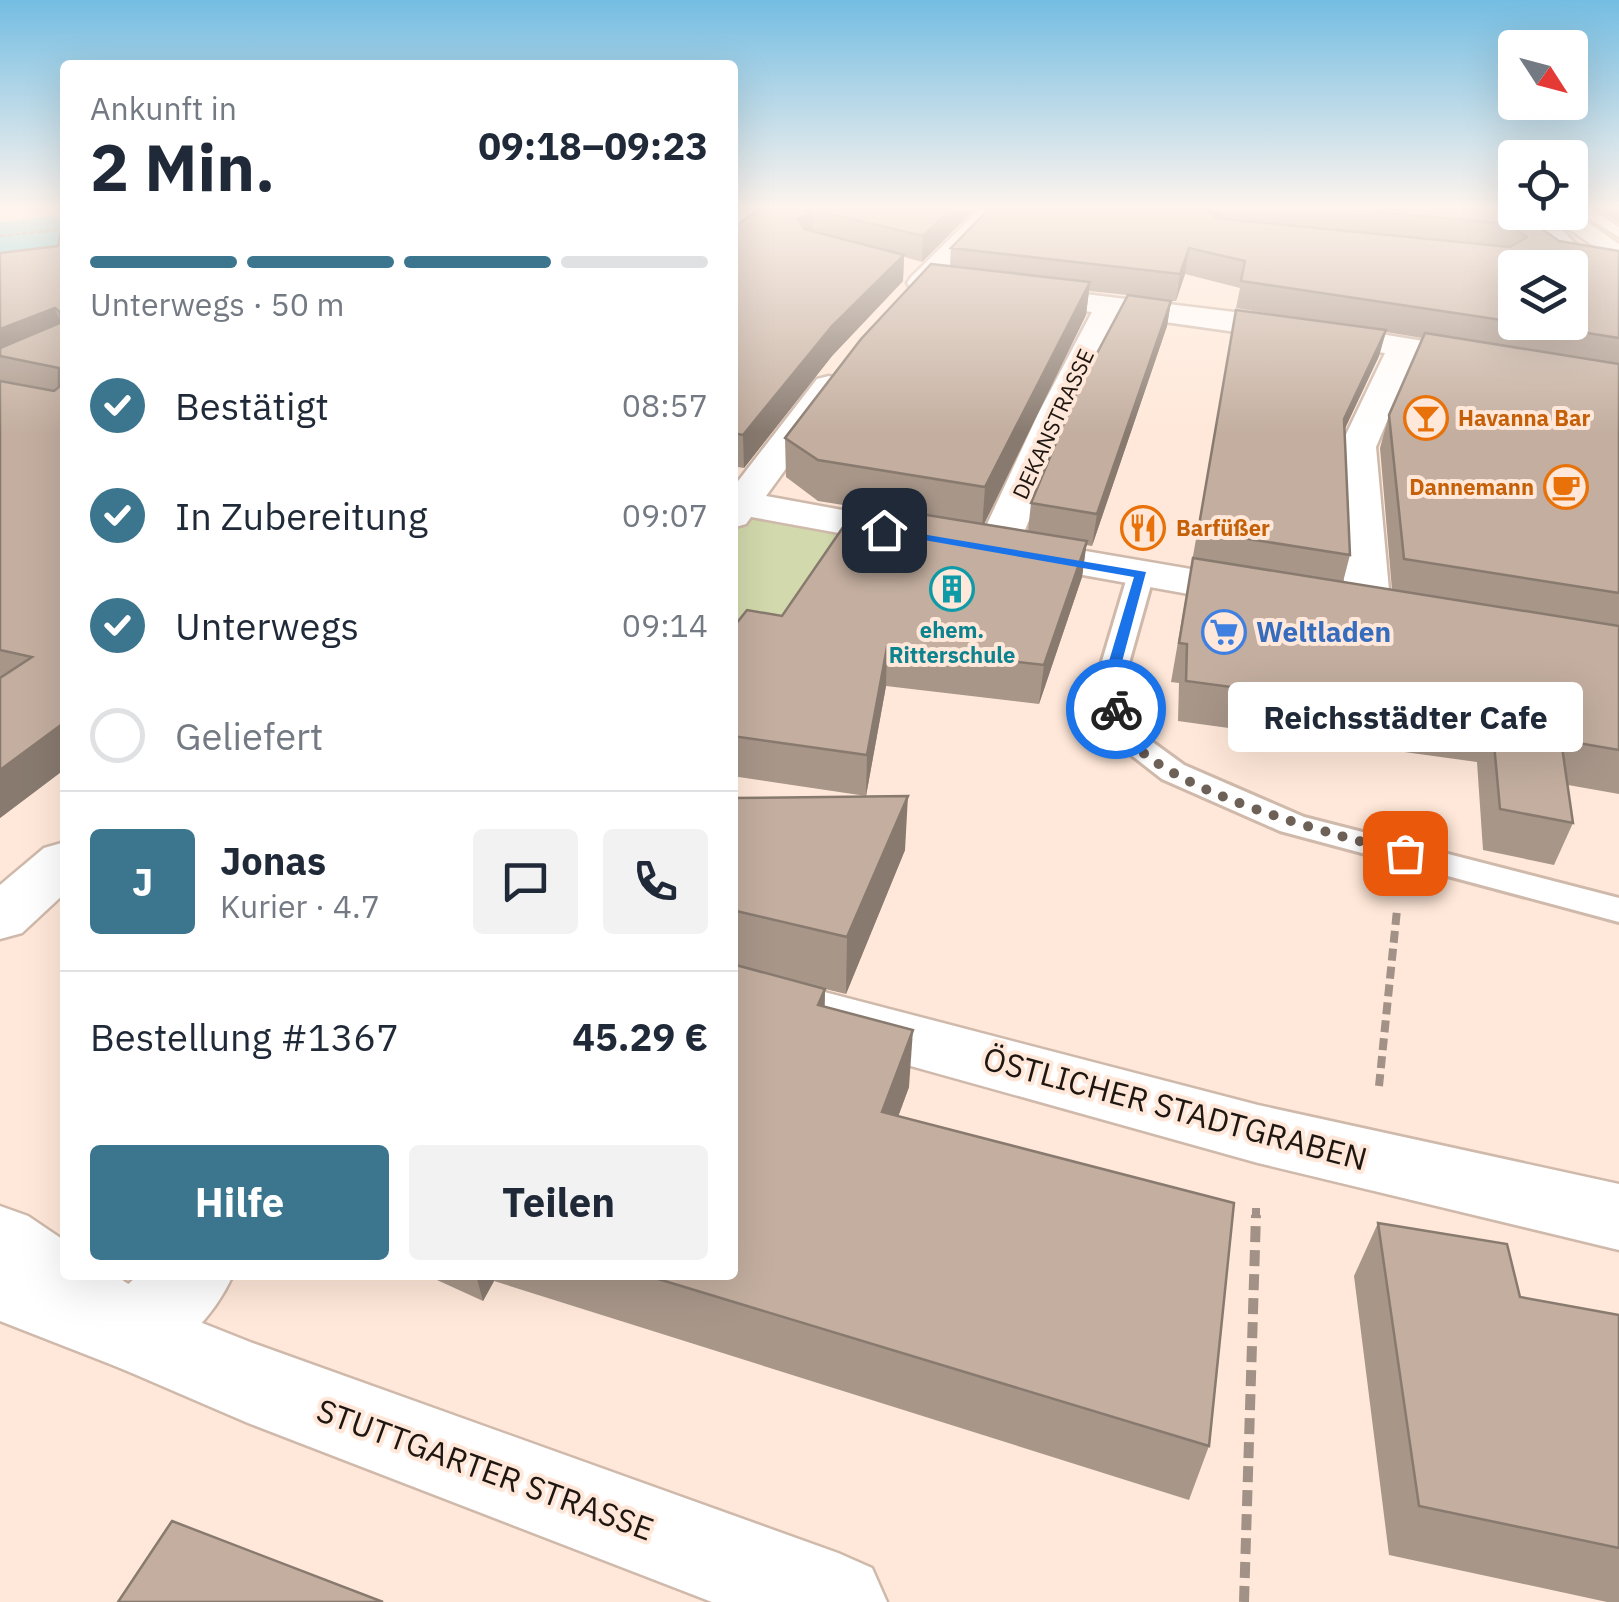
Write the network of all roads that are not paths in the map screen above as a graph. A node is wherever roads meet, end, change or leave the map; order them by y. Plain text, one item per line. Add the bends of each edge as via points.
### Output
1 (907, 285) edge
2 (1117, 306) junction
3 (1402, 350) junction
4 (846, 365) edge
5 (1619, 383) edge
6 (738, 504) edge
7 (738, 507) edge
8 (997, 548) junction
9 (1141, 574) junction
10 (60, 866) edge
11 (1619, 910) edge
12 (0, 918) edge
13 (738, 994) edge
14 (1619, 1217) edge
15 (0, 1240) edge
16 (60, 1264) edge
17 (102, 1280) edge
18 (0, 1284) edge
19 (163, 1304) edge
20 (838, 1602) edge

1 - 2 street
2 - 3 street
2 - 8 street, DEKANSTRASSE via 1105,315 1055,414
3 - 5 street
3 - 9 street via 1358,447 1354,610
4 - 6 street
7 - 8 street
8 - 9 street
9 - 11 lane via 1108,688 1127,737 1173,772 1292,824
10 - 12 street
13 - 14 street, ÖSTLICHER STADTGRABEN via 1258,1134
15 - 16 street, STUTTGARTER STRASSE
17 - 19 street, STUTTGARTER STRASSE
18 - 19 street, STUTTGARTER STRASSE
19 - 20 street, STUTTGARTER STRASSE via 248,1382

